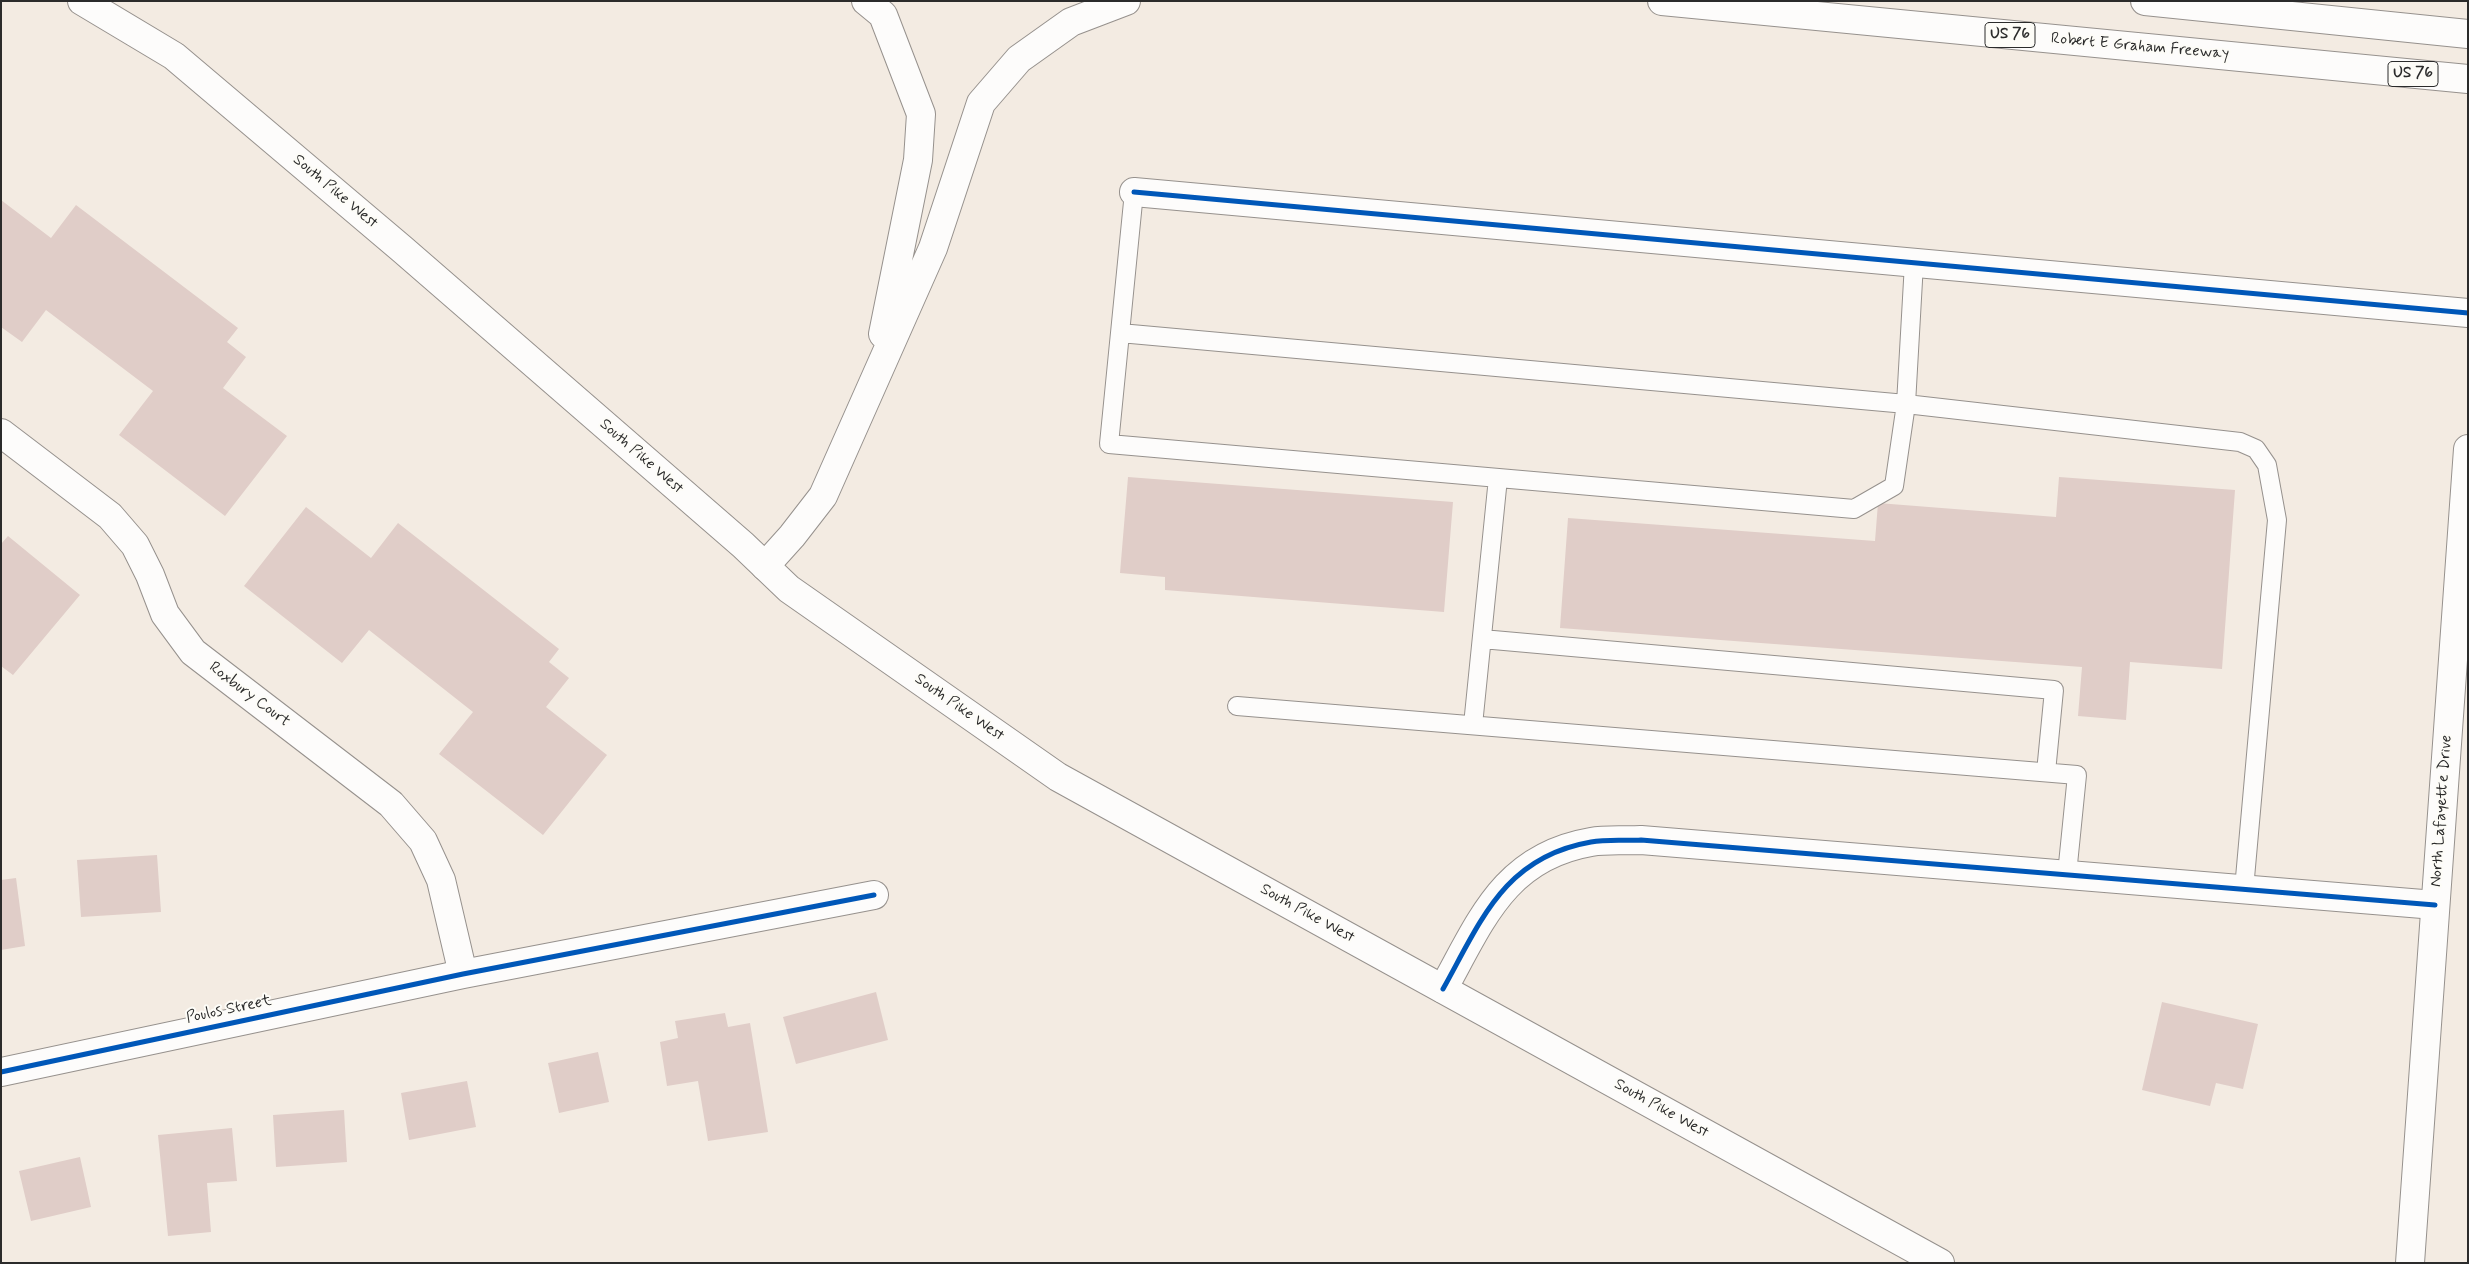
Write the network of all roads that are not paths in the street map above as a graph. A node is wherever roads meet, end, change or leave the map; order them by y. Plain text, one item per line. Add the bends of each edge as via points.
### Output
1 (82, 1) edge
2 (866, 1) edge
3 (1126, 1) edge
4 (1662, 1) edge
5 (2145, 1) edge
6 (2468, 34) edge
7 (2468, 79) edge
8 (1134, 192) joint
9 (1914, 263) junction
10 (2468, 313) edge
11 (1120, 333) junction
12 (874, 382) junction
13 (1906, 404) junction
14 (1, 433) edge
15 (2468, 449) edge
16 (1498, 478) junction
17 (765, 566) junction
18 (1482, 639) junction
19 (1237, 706) dead end
20 (1473, 725) junction
21 (2046, 772) junction
22 (2067, 874) junction
23 (2244, 889) junction
24 (874, 895) dead end
25 (2436, 905) junction
26 (463, 974) junction
27 (1443, 989) junction
28 (1, 1072) edge
29 (1940, 1263) edge
30 (2410, 1263) edge

1 - 17 main road, South Pike West via 174,56 402,249
2 - 12 main road via 883,15 921,114 918,160
3 - 12 main road via 1071,22 1019,59 982,103 932,248
4 - 7 main road, Robert E Graham Freeway / US 76
5 - 6 main road
8 - 9 main road
8 - 11 lane
9 - 10 main road
9 - 13 lane
11 - 13 lane
11 - 16 lane via 1109,444
12 - 17 main road via 823,496
13 - 16 lane via 1894,486 1854,509
13 - 23 lane via 2240,442 2256,449 2267,465 2277,520
14 - 26 main road, Roxbury Court via 110,516 136,545 165,614 192,652 392,804 423,841 441,880
15 - 25 main road, North Lafayette Drive
16 - 18 lane
17 - 27 main road, South Pike West via 789,589 1058,778
18 - 20 lane
18 - 21 lane via 2054,690
19 - 20 lane
20 - 21 lane
21 - 22 lane via 2077,775
22 - 23 main road
22 - 27 main road via 1640,840 1591,842 1548,856 1518,874 1494,899
23 - 25 main road
24 - 26 main road, Poulos Street
25 - 30 main road, North Lafayette Drive
26 - 28 main road, Poulos Street
27 - 29 main road, South Pike West

